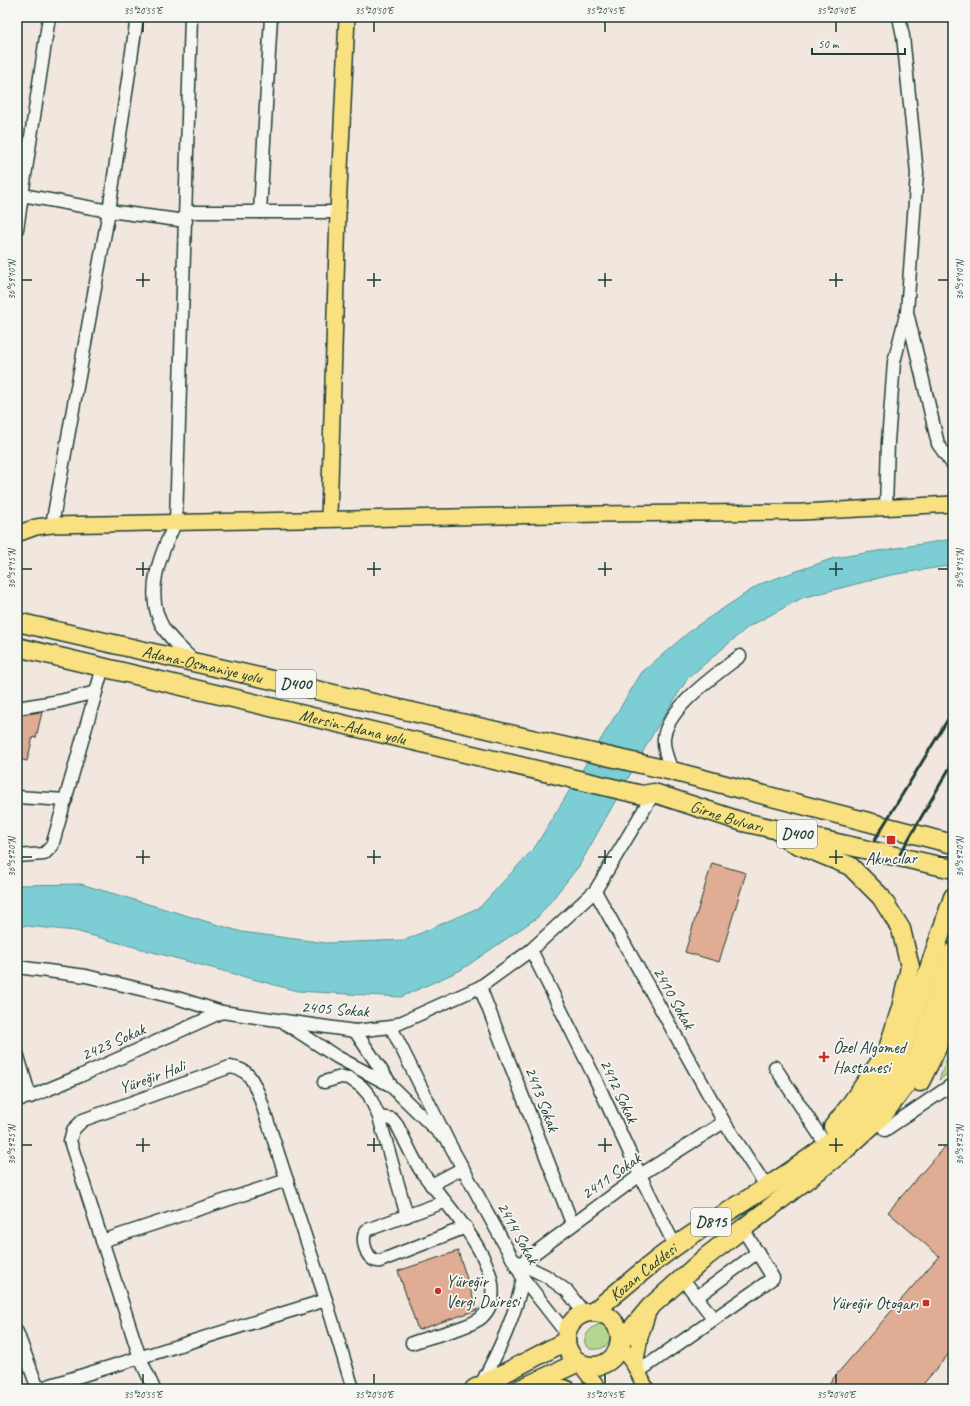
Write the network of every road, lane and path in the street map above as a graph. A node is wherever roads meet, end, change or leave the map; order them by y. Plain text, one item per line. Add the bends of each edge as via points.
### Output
1 (49, 17) edge
2 (137, 17) edge
3 (191, 17) edge
4 (271, 17) edge
5 (347, 17) edge
6 (899, 17) edge
7 (20, 195) edge
8 (109, 211) junction
9 (260, 212) junction
10 (338, 212) junction
11 (186, 217) junction
12 (17, 229) edge
13 (907, 312) junction
14 (953, 464) edge
15 (953, 504) edge
16 (886, 509) junction
17 (329, 518) junction
18 (176, 522) junction
19 (52, 525) junction
20 (18, 531) edge
21 (20, 620) edge
22 (17, 647) edge
23 (740, 656) dead end
24 (194, 661) junction
25 (103, 667) junction
26 (96, 692) junction
27 (17, 708) edge
28 (672, 771) junction
29 (648, 794) junction
30 (17, 797) edge
31 (66, 800) junction
32 (742, 822) junction
33 (908, 833) junction
34 (953, 839) edge
35 (953, 844) edge
36 (17, 856) edge
37 (953, 869) edge
38 (594, 890) junction
39 (953, 897) edge
40 (531, 950) junction
41 (953, 952) edge
42 (17, 967) edge
43 (480, 987) junction
44 (953, 995) edge
45 (222, 1012) junction
46 (283, 1022) junction
47 (391, 1027) junction
48 (355, 1031) junction
49 (17, 1053) edge
50 (776, 1067) dead end
51 (324, 1082) dead end
52 (953, 1084) edge
53 (390, 1085) junction
54 (30, 1097) junction
55 (17, 1100) edge
56 (379, 1117) junction
57 (724, 1122) junction
58 (885, 1130) junction
59 (833, 1143) junction
60 (449, 1144) junction
61 (463, 1168) junction
62 (640, 1175) junction
63 (287, 1180) junction
64 (431, 1185) junction
65 (766, 1186) junction
66 (444, 1202) junction
67 (775, 1204) junction
68 (407, 1216) junction
69 (572, 1223) junction
70 (466, 1227) junction
71 (743, 1229) junction
72 (102, 1241) junction
73 (675, 1246) junction
74 (758, 1252) junction
75 (517, 1262) junction
76 (523, 1278) junction
77 (682, 1278) junction
78 (697, 1297) junction
79 (326, 1300) junction
80 (650, 1307) junction
81 (589, 1312) junction
82 (714, 1320) junction
83 (17, 1332) edge
84 (566, 1337) junction
85 (412, 1343) dead end
86 (619, 1344) junction
87 (140, 1358) junction
88 (579, 1362) junction
89 (637, 1369) junction
90 (477, 1388) edge
91 (522, 1388) edge
92 (38, 1389) edge
93 (154, 1389) edge
94 (352, 1389) edge
95 (568, 1389) edge
96 (599, 1389) edge
97 (646, 1389) edge

1 - 7 street
2 - 8 street
3 - 11 street
4 - 9 street
5 - 10 main road
6 - 13 street via 904,36 917,173
7 - 8 street
7 - 12 street
8 - 11 street
8 - 19 street
9 - 10 street
9 - 11 street
10 - 17 main road
11 - 18 street
13 - 14 street via 938,444
13 - 16 street via 894,362
15 - 16 main road
16 - 17 main road
17 - 18 main road
18 - 19 main road
18 - 24 street via 166,541 156,572 154,596 164,628
19 - 20 main road
21 - 24 highway, Adana-Osmaniye yolu / D400
22 - 25 highway, Mersin-Adana yolu / D400
23 - 28 street via 686,701 671,718 664,737 665,754
24 - 28 highway, Adana-Osmaniye yolu / D400
25 - 26 street
25 - 29 highway, Mersin-Adana yolu / D400
26 - 27 street
26 - 31 street
28 - 33 highway, Girne Bulvarı / D400
29 - 32 highway, Girne Bulvarı / D400
29 - 38 street, 2405 Sokak
30 - 31 street
31 - 36 street via 52,846 44,854
32 - 37 highway, Girne Bulvarı / D400
32 - 59 highway via 850,866 881,897 901,928 910,967 901,1008 887,1052 848,1108
33 - 34 highway
33 - 35 highway, Girne Bulvarı / D400
38 - 40 street, 2405 Sokak
38 - 57 street, 2410 Sokak
39 - 59 highway via 900,1055 890,1077 871,1103
40 - 43 street, 2405 Sokak
40 - 62 street, 2412 Sokak
41 - 59 highway via 918,1060 905,1086 882,1116
42 - 45 street, 2405 Sokak via 86,976 177,998
43 - 47 street, 2405 Sokak
43 - 69 street, 2413 Sokak
44 - 58 highway via 937,1048 916,1091
45 - 46 street, 2405 Sokak
45 - 54 street, 2423 Sokak
46 - 48 street, 2405 Sokak
46 - 53 street, 2414 Sokak via 337,1057
47 - 48 street, 2405 Sokak
47 - 60 street, 2414 Sokak
48 - 53 street
49 - 54 street
50 - 59 street
51 - 56 street via 341,1077 356,1082 369,1095
52 - 58 street
53 - 60 street, 2414 Sokak
54 - 55 street, 2423 Sokak
56 - 64 street via 392,1119 397,1125
56 - 68 street
57 - 62 street, 2411 Sokak
57 - 65 street, 2410 Sokak
58 - 67 highway via 852,1160
59 - 65 highway, Kozan Caddesi / D815
59 - 67 highway
60 - 61 street, 2414 Sokak
61 - 64 street
61 - 75 street, 2414 Sokak
62 - 69 street, 2411 Sokak
62 - 73 street, 2412 Sokak
63 - 72 street
63 - 72 street, Yüreğir Hali via 259,1095 249,1075 243,1069 230,1067 83,1120 73,1130 70,1141
63 - 79 street, Yüreğir Hali
64 - 66 street
65 - 73 highway, Kozan Caddesi / D815
66 - 68 street
66 - 70 street
67 - 71 highway, Kozan Caddesi / D815
68 - 70 street via 364,1233 363,1240 372,1260 380,1261
69 - 75 street, 2411 Sokak
70 - 85 street via 490,1274 492,1287 487,1309 476,1321
71 - 74 street
71 - 77 highway, Kozan Caddesi / D815
72 - 87 street, Yüreğir Hali
73 - 81 highway, Kozan Caddesi / D815
74 - 78 street
74 - 82 street via 773,1278
75 - 76 street, 2414 Sokak
75 - 81 street via 546,1276
76 - 84 street, 2414 Sokak
76 - 90 street via 507,1333
77 - 78 street
77 - 80 highway, Kozan Caddesi / D815
78 - 82 street
79 - 87 street
79 - 94 street, Yüreğir Hali
80 - 86 highway, Kozan Caddesi / D815
80 - 89 main road via 640,1337
81 - 84 highway, D815 via 576,1317 570,1324
81 - 86 highway via 602,1313 610,1318 618,1330
82 - 89 street
83 - 92 street
84 - 88 highway via 570,1353
84 - 90 highway, D815
86 - 88 highway, D815 via 616,1352 604,1363 596,1365
86 - 89 main road
87 - 92 street
87 - 93 street, Yüreğir Hali
88 - 91 highway
88 - 96 main road
89 - 97 main road
91 - 95 main road via 554,1385

